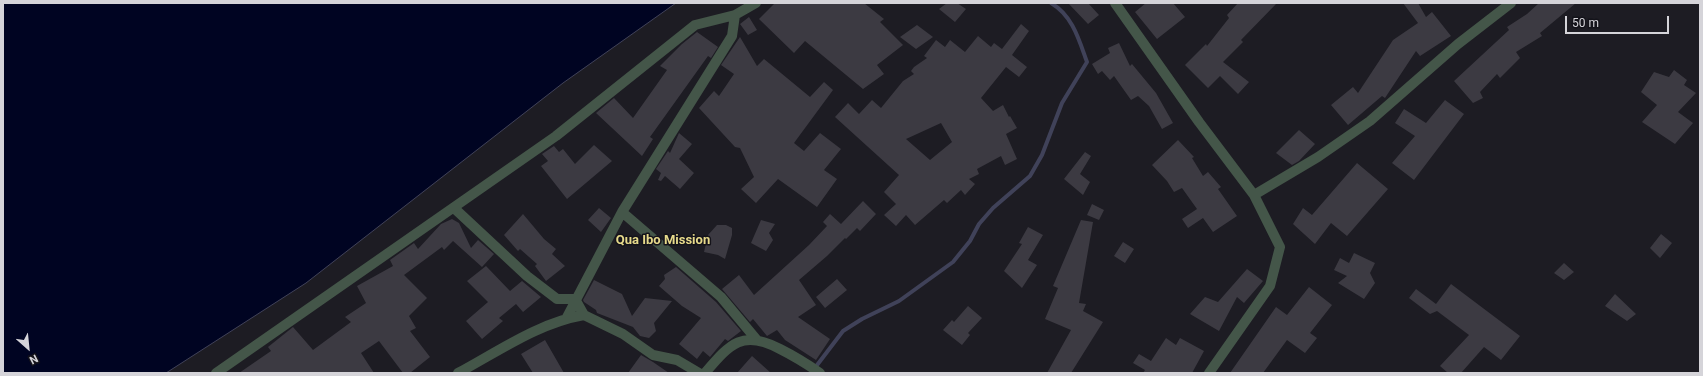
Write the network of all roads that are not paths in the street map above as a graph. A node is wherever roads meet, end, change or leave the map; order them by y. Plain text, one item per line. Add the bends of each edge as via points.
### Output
1 (756, 3) edge
2 (1115, 3) edge
3 (1511, 3) edge
4 (735, 15) junction
5 (1254, 195) junction
6 (454, 208) junction
7 (622, 212) junction
8 (575, 299) junction
9 (584, 315) junction
10 (566, 319) junction
11 (756, 338) junction
12 (216, 373) edge
13 (458, 373) edge
14 (699, 373) edge
15 (705, 373) edge
16 (820, 373) edge
17 (1209, 373) edge

1 - 4 street
2 - 5 street
3 - 5 street via 1458,44 1370,121 1318,157
4 - 6 street via 695,25 556,136
4 - 7 street via 732,36
5 - 17 street via 1280,247 1270,286
6 - 8 street via 527,276 557,299
6 - 12 street
7 - 8 street
7 - 11 street via 721,297
8 - 9 street
8 - 10 street
9 - 10 street
9 - 14 street via 622,334 653,355 677,360
10 - 13 street via 541,328
11 - 15 street via 743,340 732,346
11 - 16 street via 806,363

